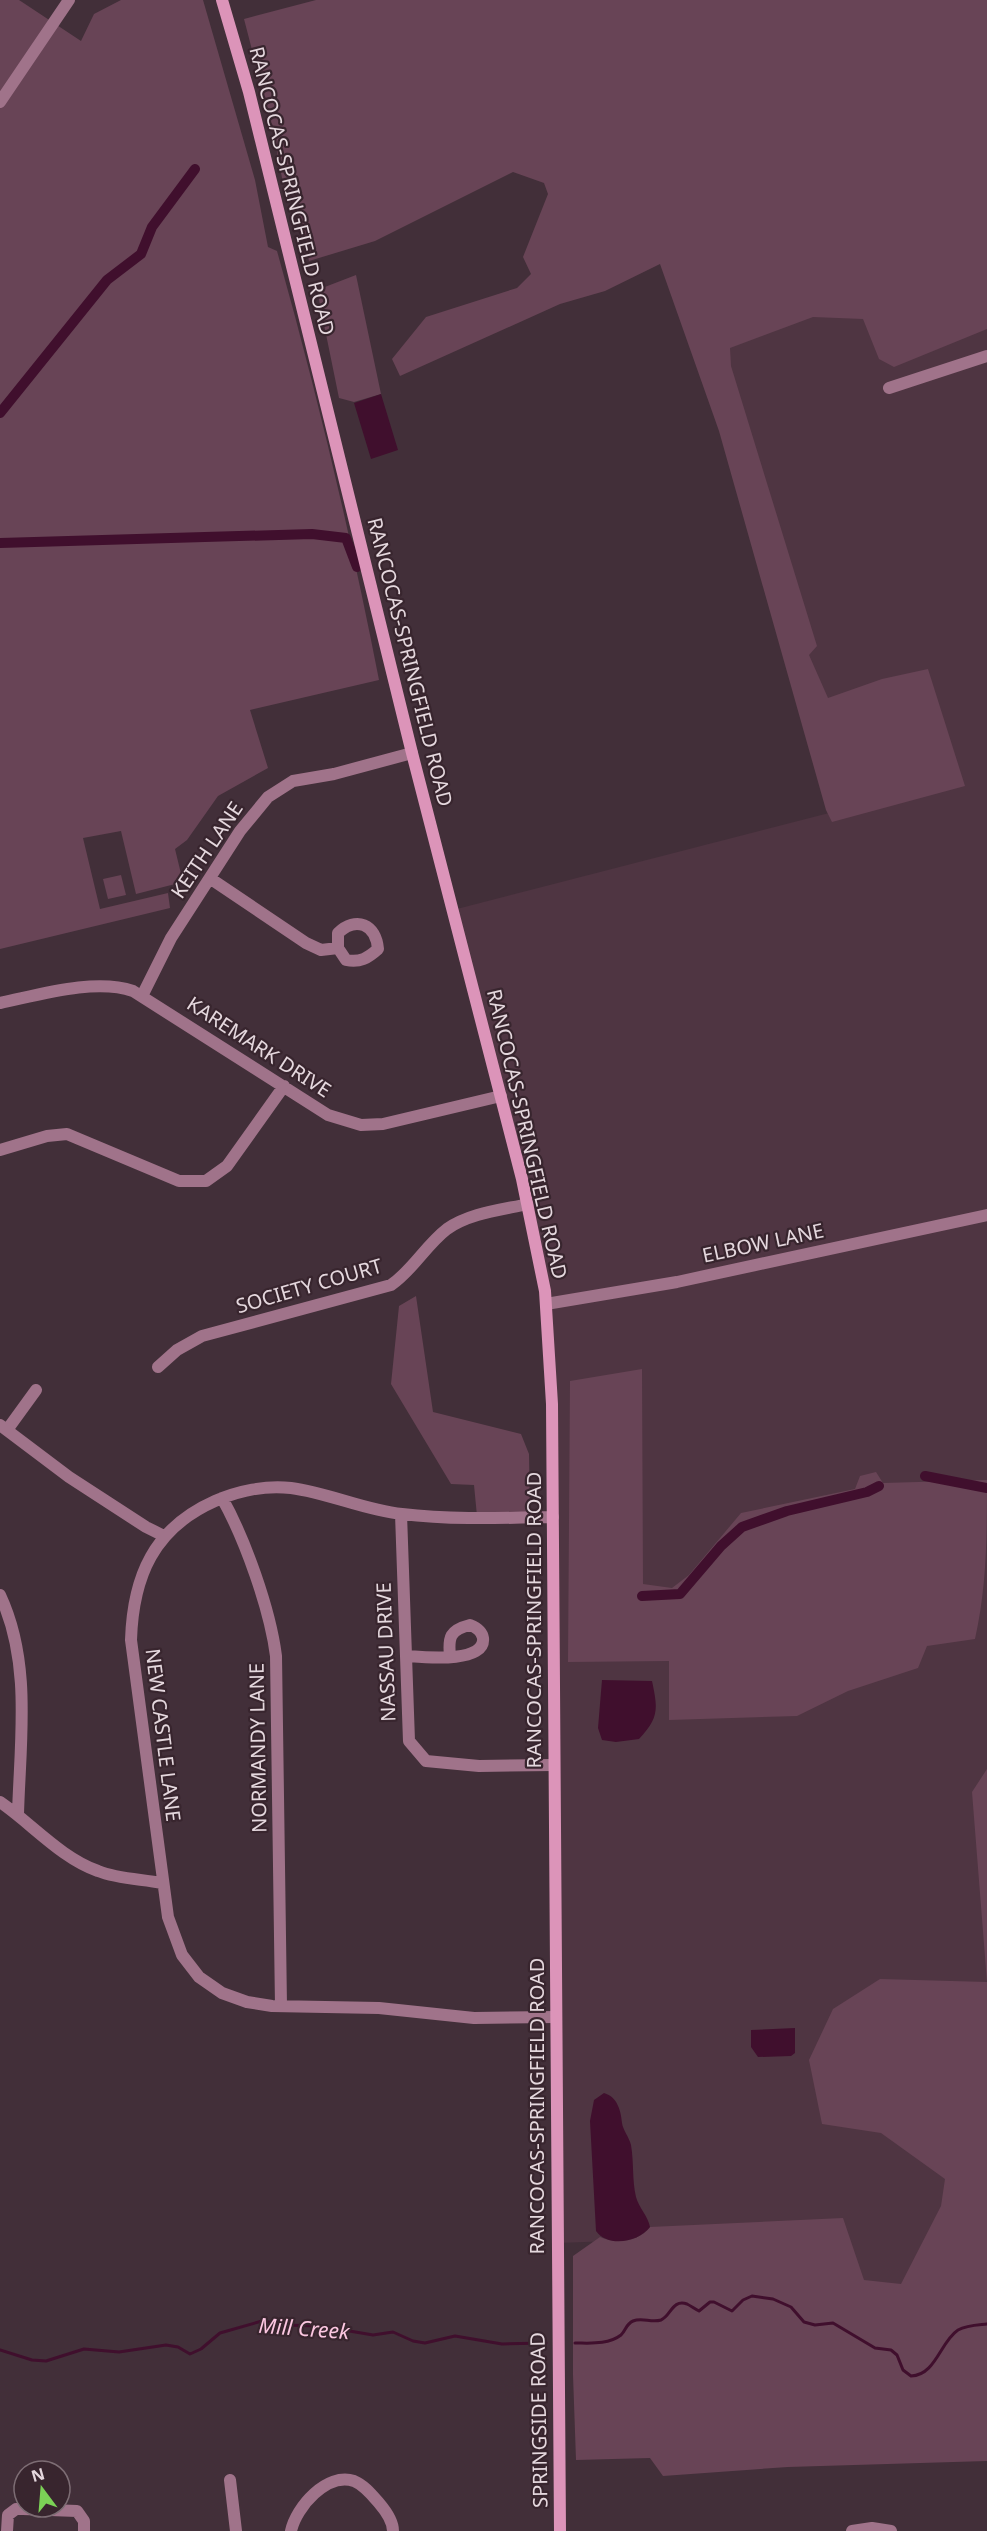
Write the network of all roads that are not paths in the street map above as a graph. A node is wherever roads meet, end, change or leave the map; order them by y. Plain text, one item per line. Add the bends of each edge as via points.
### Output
1 (69, 0) edge
2 (222, 0) edge
3 (0, 102) edge
4 (982, 358) edge
5 (889, 388) dead end
6 (412, 753) junction
7 (211, 879) junction
8 (338, 948) dead end
9 (142, 996) junction
10 (0, 1003) edge
11 (284, 1086) junction
12 (501, 1096) junction
13 (0, 1150) edge
14 (528, 1204) junction
15 (987, 1215) edge
16 (546, 1304) junction
17 (158, 1367) dead end
18 (36, 1390) dead end
19 (3, 1428) edge
20 (222, 1498) junction
21 (401, 1514) junction
22 (553, 1517) junction
23 (165, 1536) junction
24 (0, 1595) edge
25 (406, 1656) junction
26 (450, 1656) dead end
27 (554, 1765) junction
28 (0, 1802) edge
29 (18, 1814) junction
30 (162, 1883) junction
31 (281, 2006) junction
32 (556, 2017) junction
33 (557, 2308) joint
34 (230, 2480) dead end
35 (7, 2531) edge
36 (84, 2531) edge
37 (236, 2531) edge
38 (291, 2531) edge
39 (393, 2531) edge
40 (560, 2531) edge
41 (852, 2531) edge
42 (891, 2531) edge

1 - 3 street
2 - 6 main road, RANCOCAS-SPRINGFIELD ROAD via 249,92
4 - 5 street
6 - 7 street, KEITH LANE via 293,781 276,791 246,822
6 - 12 main road, RANCOCAS-SPRINGFIELD ROAD
7 - 8 street via 306,943 321,950
7 - 9 street, KEITH LANE via 171,938
9 - 10 street, KAREMARK DRIVE via 122,987 97,987
9 - 11 street, KAREMARK DRIVE
11 - 12 street, KAREMARK DRIVE via 328,1115 361,1125 383,1124
11 - 13 street via 227,1166 206,1181 179,1181 67,1134
12 - 14 main road, RANCOCAS-SPRINGFIELD ROAD
14 - 16 main road, RANCOCAS-SPRINGFIELD ROAD
14 - 17 street, SOCIETY COURT via 485,1213 455,1225 391,1285 202,1336
15 - 16 street, ELBOW LANE via 677,1282
16 - 22 main road, RANCOCAS-SPRINGFIELD ROAD
18 - 19 street
19 - 23 street via 69,1477
20 - 21 street, NEW CASTLE LANE via 261,1489 291,1488
20 - 23 street, NEW CASTLE LANE via 193,1513
20 - 31 street, NORMANDY LANE via 234,1519 258,1588 276,1656
21 - 22 street, NEW CASTLE LANE
21 - 25 street, NASSAU DRIVE
22 - 27 main road, RANCOCAS-SPRINGFIELD ROAD
23 - 30 street, NEW CASTLE LANE via 152,1553 140,1581 131,1640
24 - 29 street via 14,1630 21,1680
25 - 26 street
25 - 27 street, NASSAU DRIVE via 409,1741 426,1761 479,1766
27 - 32 main road, RANCOCAS-SPRINGFIELD ROAD
28 - 29 street
29 - 30 street via 50,1842 90,1868
30 - 31 street, NEW CASTLE LANE via 176,1943 199,1977 234,1999
31 - 32 street, NEW CASTLE LANE via 379,2008 474,2018
32 - 33 main road, RANCOCAS-SPRINGFIELD ROAD
33 - 40 main road, SPRINGSIDE ROAD
34 - 37 street
35 - 36 street via 8,2515 16,2509 77,2511 84,2520
38 - 39 street via 298,2512 322,2487 343,2480 360,2484 374,2497
41 - 42 street

